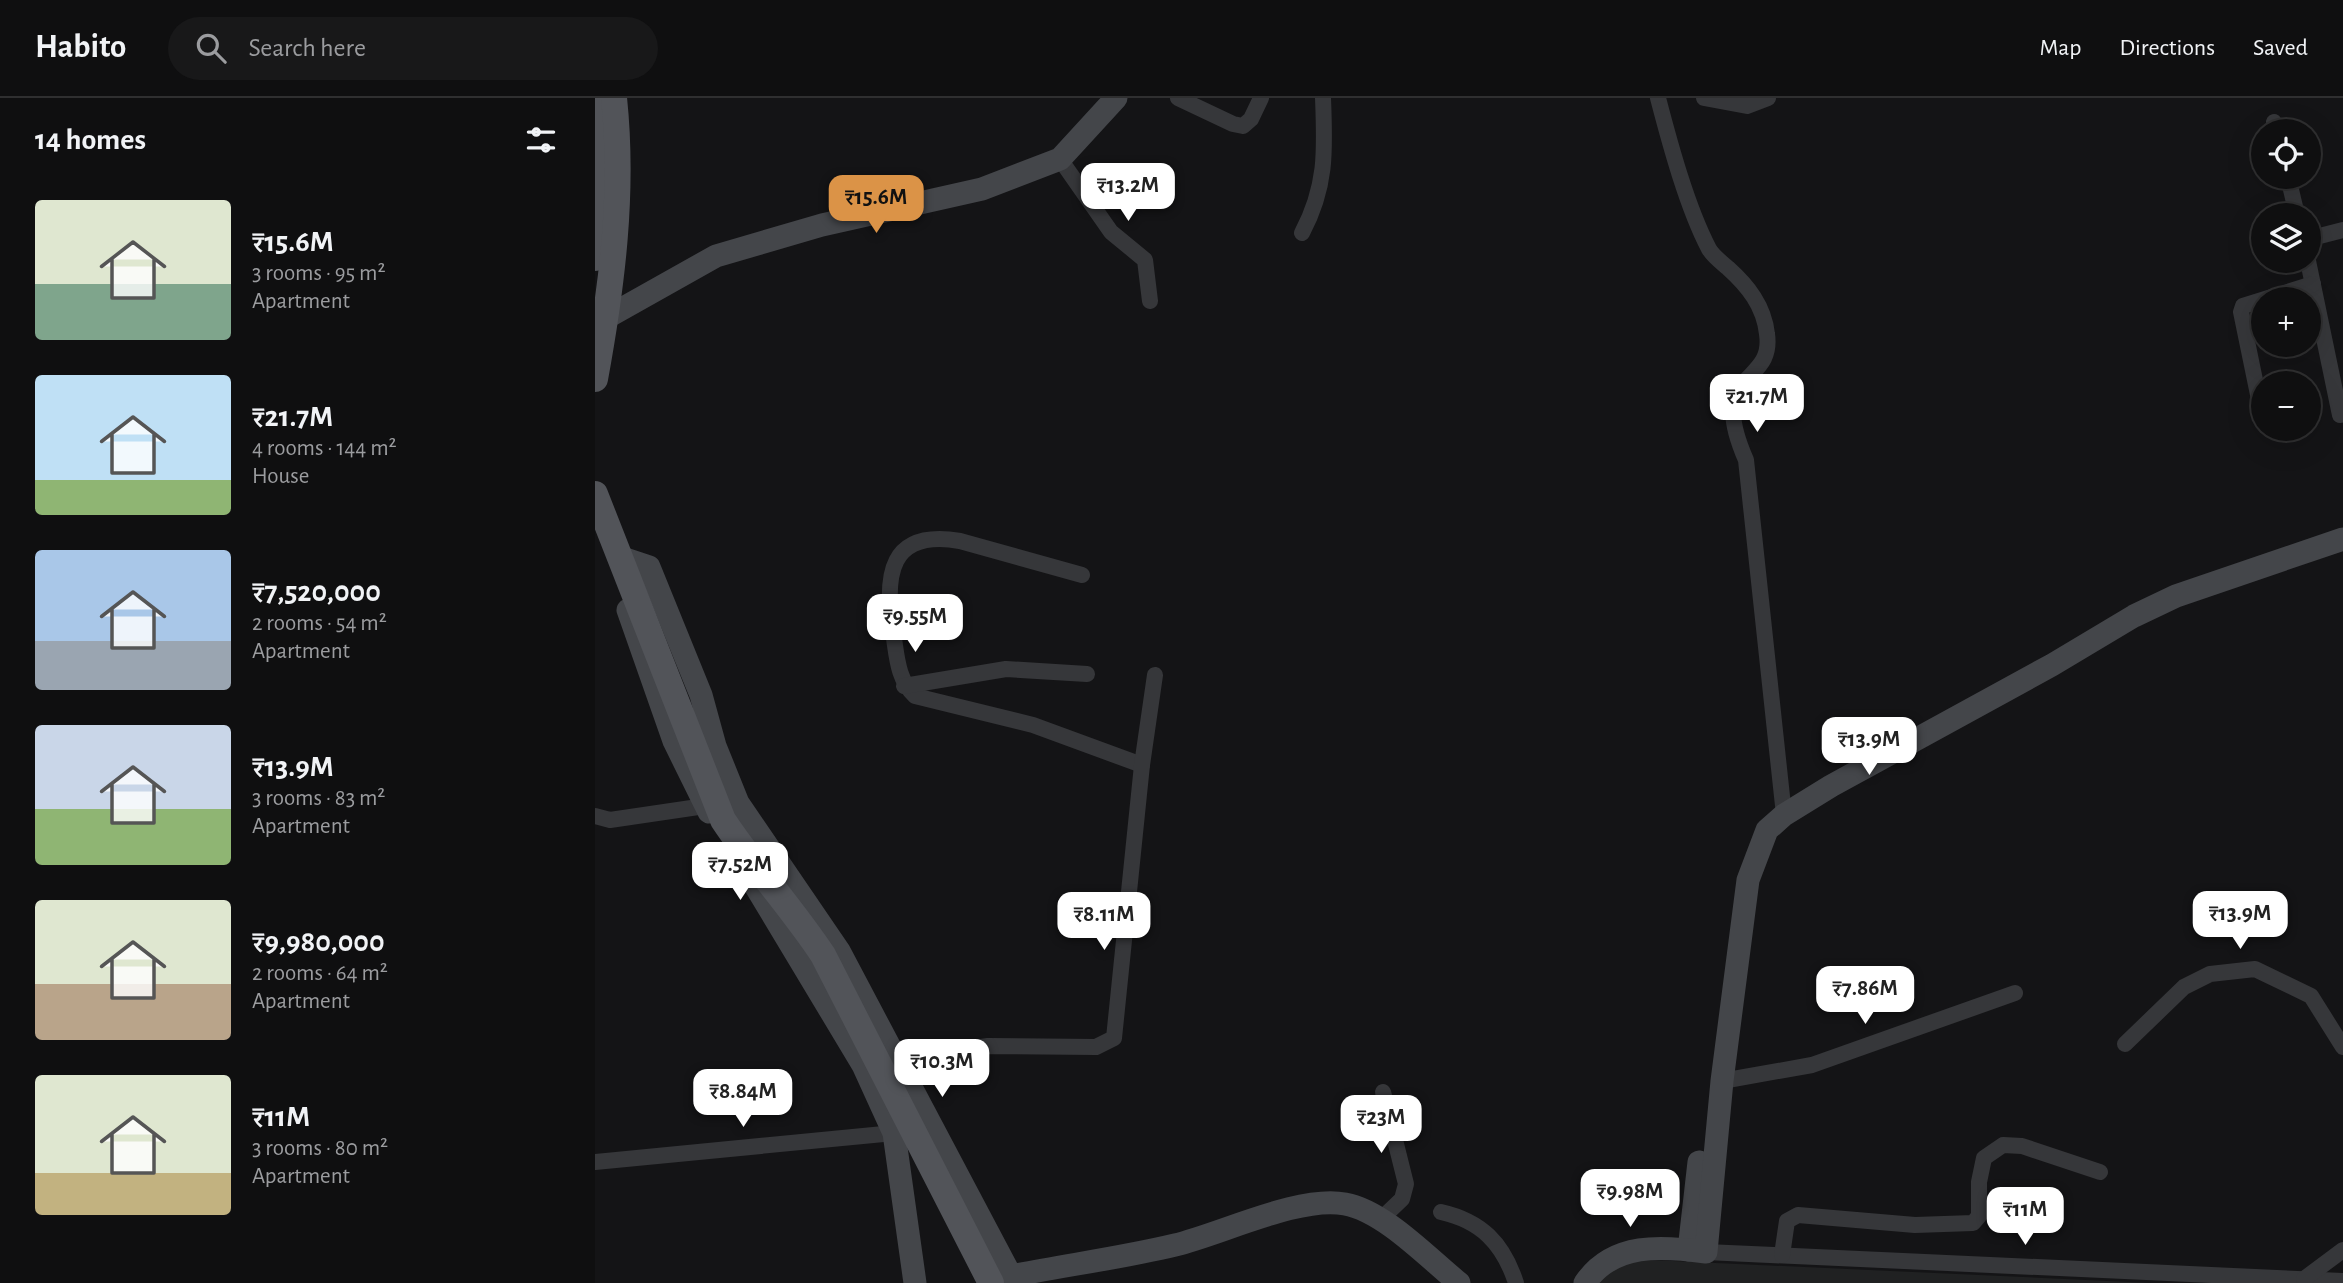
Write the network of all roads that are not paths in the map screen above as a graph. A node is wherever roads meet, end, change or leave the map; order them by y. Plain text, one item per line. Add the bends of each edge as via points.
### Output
1 (598, 98) edge
2 (614, 98) edge
3 (1115, 98) edge
4 (1178, 98) edge
5 (1261, 98) edge
6 (1323, 98) edge
7 (1658, 98) edge
8 (1704, 98) edge
9 (1768, 98) edge
10 (598, 139) edge
11 (1060, 159) junction
12 (2343, 230) edge
13 (1302, 233) dead end
14 (2321, 236) edge
15 (595, 258) edge
16 (2311, 273) edge
17 (2313, 284) junction
18 (1150, 301) dead end
19 (601, 321) edge
20 (2253, 371) edge
21 (595, 379) edge
22 (2340, 415) dead end
23 (599, 518) edge
24 (2343, 528) edge
25 (2343, 539) edge
26 (626, 569) junction
27 (1082, 575) dead end
28 (1087, 674) dead end
29 (1155, 675) dead end
30 (904, 686) junction
31 (1142, 765) junction
32 (705, 806) junction
33 (1783, 808) junction
34 (600, 820) edge
35 (2015, 993) dead end
36 (2125, 1044) dead end
37 (2343, 1047) edge
38 (896, 1059) junction
39 (1721, 1082) junction
40 (1383, 1092) dead end
41 (894, 1133) junction
42 (595, 1162) edge
43 (2100, 1172) dead end
44 (1441, 1212) dead end
45 (1380, 1220) junction
46 (2343, 1250) edge
47 (1697, 1251) junction
48 (1782, 1255) junction
49 (2304, 1279) junction
50 (1005, 1281) edge
51 (2343, 1281) edge
52 (915, 1283) edge
53 (1459, 1283) edge
54 (1516, 1283) edge
55 (1585, 1283) edge

1 - 10 main road
2 - 19 main road via 619,196
3 - 11 street
4 - 5 street via 1243,126
6 - 13 street via 1323,184
7 - 33 street via 1711,253 1751,289 1767,335 1761,368 1739,391 1735,407 1746,460
8 - 9 street via 1747,106
10 - 15 main road
11 - 18 street via 1111,232 1145,260
11 - 19 street via 982,189 823,225 716,256
12 - 14 street
16 - 17 street
17 - 20 street via 2243,306
17 - 22 street
19 - 21 main road
23 - 26 main road
23 - 32 street via 611,565 670,729
24 - 33 street via 2147,595
25 - 33 street via 2176,596 2134,616
26 - 38 street via 649,567 738,803 839,951
26 - 50 main road via 723,820 823,955
27 - 30 street via 960,541 913,542 900,553 889,576 889,604
28 - 30 street via 1006,669
29 - 31 street
30 - 31 street via 915,696 1033,726
31 - 38 street via 1114,1038 1096,1047 988,1046
32 - 34 street
32 - 41 street via 863,1065
33 - 39 street via 1767,830 1748,880
33 - 47 street via 1764,817 1747,838 1742,860 1710,1071
35 - 39 street via 1812,1065
36 - 37 street via 2184,987 2210,974 2255,969 2311,996
38 - 50 street
39 - 47 street
40 - 45 street via 1406,1193
41 - 42 street
41 - 52 street
43 - 48 street via 2022,1146 2003,1145 1984,1158 1979,1216 1973,1223 1915,1225 1798,1215 1787,1221
44 - 54 street via 1465,1217 1481,1227 1500,1247
45 - 50 street via 1343,1203 1322,1204 1286,1210 1175,1245
45 - 53 street
46 - 49 street
47 - 48 street
47 - 55 street via 1623,1252 1608,1258
48 - 49 street
49 - 51 street

